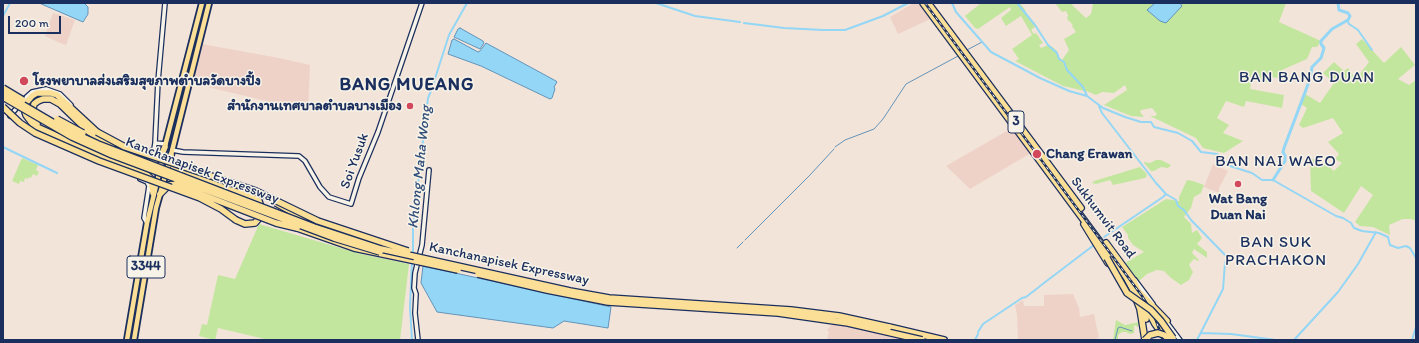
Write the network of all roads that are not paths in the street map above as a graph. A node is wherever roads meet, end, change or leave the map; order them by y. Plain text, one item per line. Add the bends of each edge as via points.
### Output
1 (165, 3) edge
2 (201, 3) edge
3 (208, 3) edge
4 (422, 3) edge
5 (923, 3) edge
6 (928, 3) edge
7 (972, 65) junction
8 (3, 88) edge
9 (3, 93) edge
10 (3, 97) edge
11 (3, 104) edge
12 (3, 107) edge
13 (155, 143) junction
14 (166, 146) junction
15 (126, 152) junction
16 (172, 153) junction
17 (99, 154) junction
18 (116, 163) junction
19 (118, 170) junction
20 (429, 170) dead end
21 (224, 188) junction
22 (151, 193) junction
23 (160, 194) junction
24 (1074, 203) junction
25 (1078, 211) junction
26 (297, 228) junction
27 (352, 233) junction
28 (380, 252) junction
29 (430, 260) junction
30 (1138, 290) junction
31 (1139, 306) junction
32 (1149, 315) junction
33 (1167, 322) junction
34 (1170, 339) edge
35 (127, 340) edge
36 (134, 340) edge
37 (418, 340) edge
38 (922, 340) edge
39 (944, 340) edge
40 (1142, 340) edge
41 (1145, 340) edge
42 (1148, 340) edge
43 (1180, 340) edge

1 - 13 street
2 - 14 main road, 3344
3 - 16 main road, 3344
4 - 16 street, Soi Yusuk via 351,204 329,197 320,187 307,163 299,156
5 - 7 highway, Sukhumvit Road / 3
6 - 7 highway, Sukhumvit Road / 3
7 - 24 highway, Sukhumvit Road / 3
8 - 15 highway, bridge via 94,139
9 - 29 highway, Kanchanapisek Expressway, bridge via 73,133 133,159 328,232 381,249
10 - 28 highway, Kanchanapisek Expressway, bridge via 72,137 112,155 327,236
11 - 17 highway, bridge via 28,126
12 - 21 highway, bridge via 20,123 35,132 99,160 200,198 245,224 255,223 261,216 259,201 254,197
13 - 14 street
13 - 19 street via 153,150 148,152 114,140 85,120 60,94 49,90 32,92 9,116 36,135
14 - 15 highway via 160,158 154,161
14 - 22 main road, 3344
15 - 17 highway via 88,132 55,100 43,99 34,104 32,116 38,125
16 - 21 highway via 171,163 175,169
16 - 23 main road, 3344
17 - 18 highway
17 - 26 highway, bridge
17 - 27 highway, bridge via 32,123 25,112 26,104 32,96 36,93 51,92 97,132 125,147 256,191 304,216
18 - 19 street
18 - 22 highway via 150,177
19 - 22 street via 147,182
20 - 37 street via 422,245 414,288
21 - 27 highway, bridge via 268,199 303,218 344,233
22 - 35 main road, 3344
23 - 26 highway, bridge via 169,185 175,184 282,226
23 - 36 main road, 3344
24 - 25 highway, Sukhumvit Road / 3
24 - 30 highway, Sukhumvit Road / 3 via 1126,269
25 - 30 highway, Sukhumvit Road / 3
25 - 31 highway via 1124,292
25 - 34 highway, bridge via 1127,293 1151,310 1161,321
26 - 28 highway, bridge via 354,248
27 - 29 highway, bridge
28 - 38 highway, Kanchanapisek Expressway, bridge via 588,298 627,304 778,313 848,323
29 - 39 highway, Kanchanapisek Expressway, bridge via 609,298 820,313
30 - 31 highway, Sukhumvit Road / 3
30 - 32 highway
30 - 33 highway
30 - 42 highway, Sukhumvit Road / 3
31 - 40 highway
31 - 41 highway, Sukhumvit Road / 3
32 - 33 highway
32 - 34 highway
33 - 43 street
34 - 41 highway, bridge via 1158,333 1150,335

